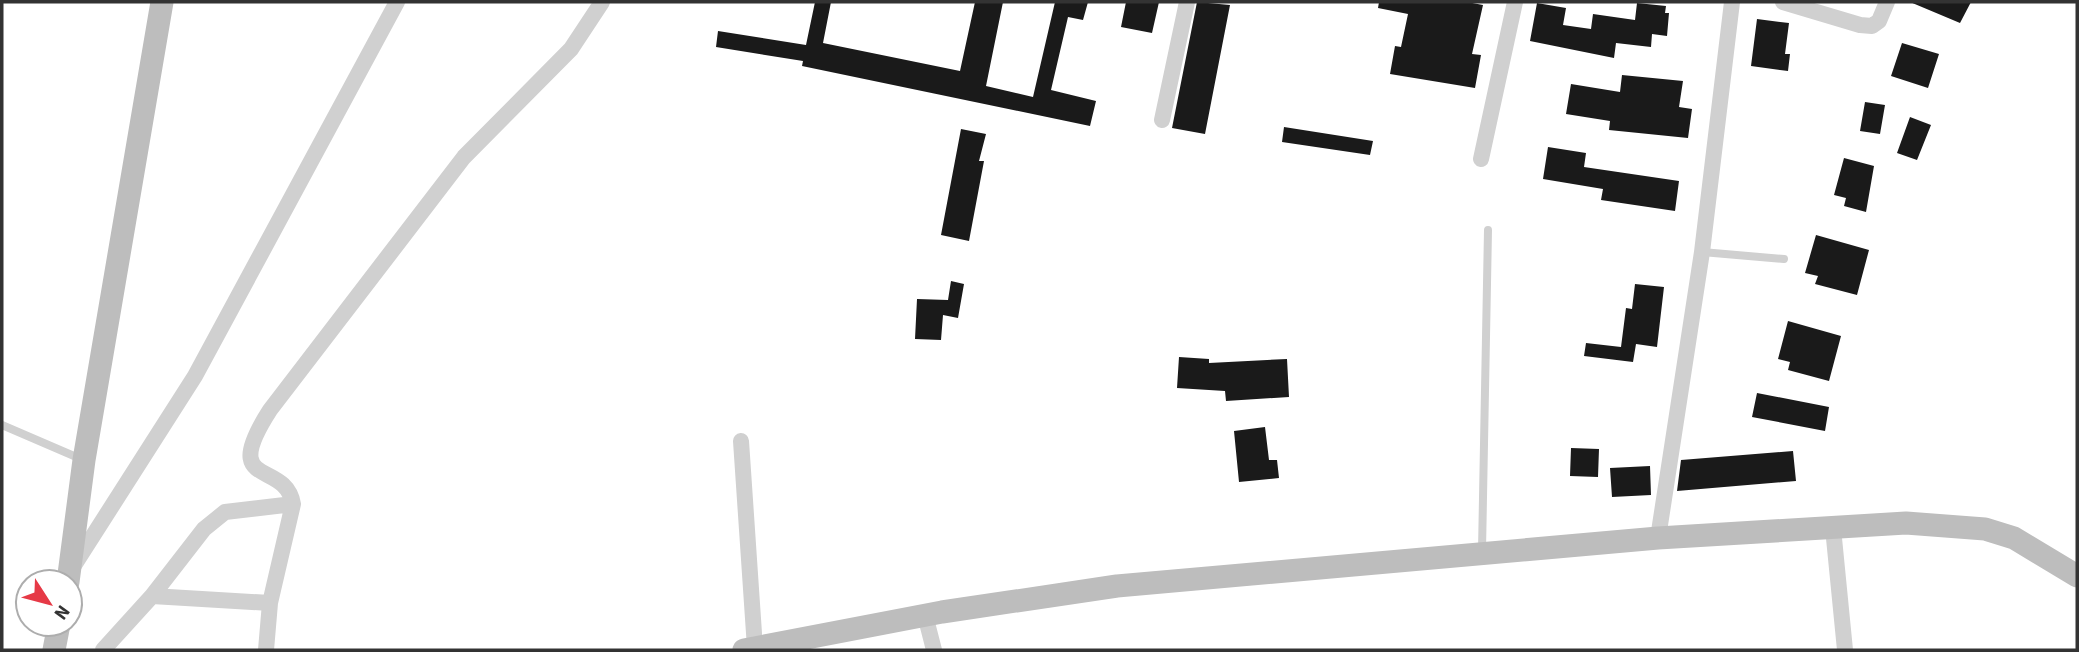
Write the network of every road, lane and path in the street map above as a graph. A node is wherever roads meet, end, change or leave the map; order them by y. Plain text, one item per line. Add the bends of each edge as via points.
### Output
1 (162, 2) edge
2 (397, 2) edge
3 (602, 2) edge
4 (1187, 2) edge
5 (1515, 2) edge
6 (1732, 2) edge
7 (1783, 2) edge
8 (1887, 2) edge
9 (1162, 120) dead end
10 (1481, 159) dead end
11 (1488, 230) dead end
12 (1702, 252) junction
13 (1784, 259) dead end
14 (2, 425) edge
15 (741, 441) dead end
16 (84, 460) junction
17 (293, 504) junction
18 (1833, 528) junction
19 (1658, 538) junction
20 (1482, 554) junction
21 (70, 568) edge
22 (75, 568) edge
23 (2077, 576) edge
24 (152, 596) junction
25 (271, 603) junction
26 (925, 615) junction
27 (822, 642) edge
28 (749, 649) edge
29 (103, 650) edge
30 (267, 650) edge
31 (934, 650) edge
32 (1845, 650) edge

1 - 16 street
2 - 22 street via 195,376
3 - 17 street via 571,49 464,157 254,435 249,450 254,465 290,492
4 - 9 street
5 - 10 street
6 - 12 street
7 - 8 street via 1872,26 1880,20
11 - 20 lane
12 - 13 lane
12 - 19 street
14 - 16 lane
15 - 28 street
16 - 21 street
17 - 24 street via 225,512 204,529
17 - 25 street
18 - 19 street
18 - 23 street via 1906,523 1985,528 2014,538
18 - 32 street
19 - 20 street
20 - 26 street via 1117,586
24 - 25 street
24 - 29 street
25 - 30 street
26 - 27 street
26 - 31 street
27 - 28 street

